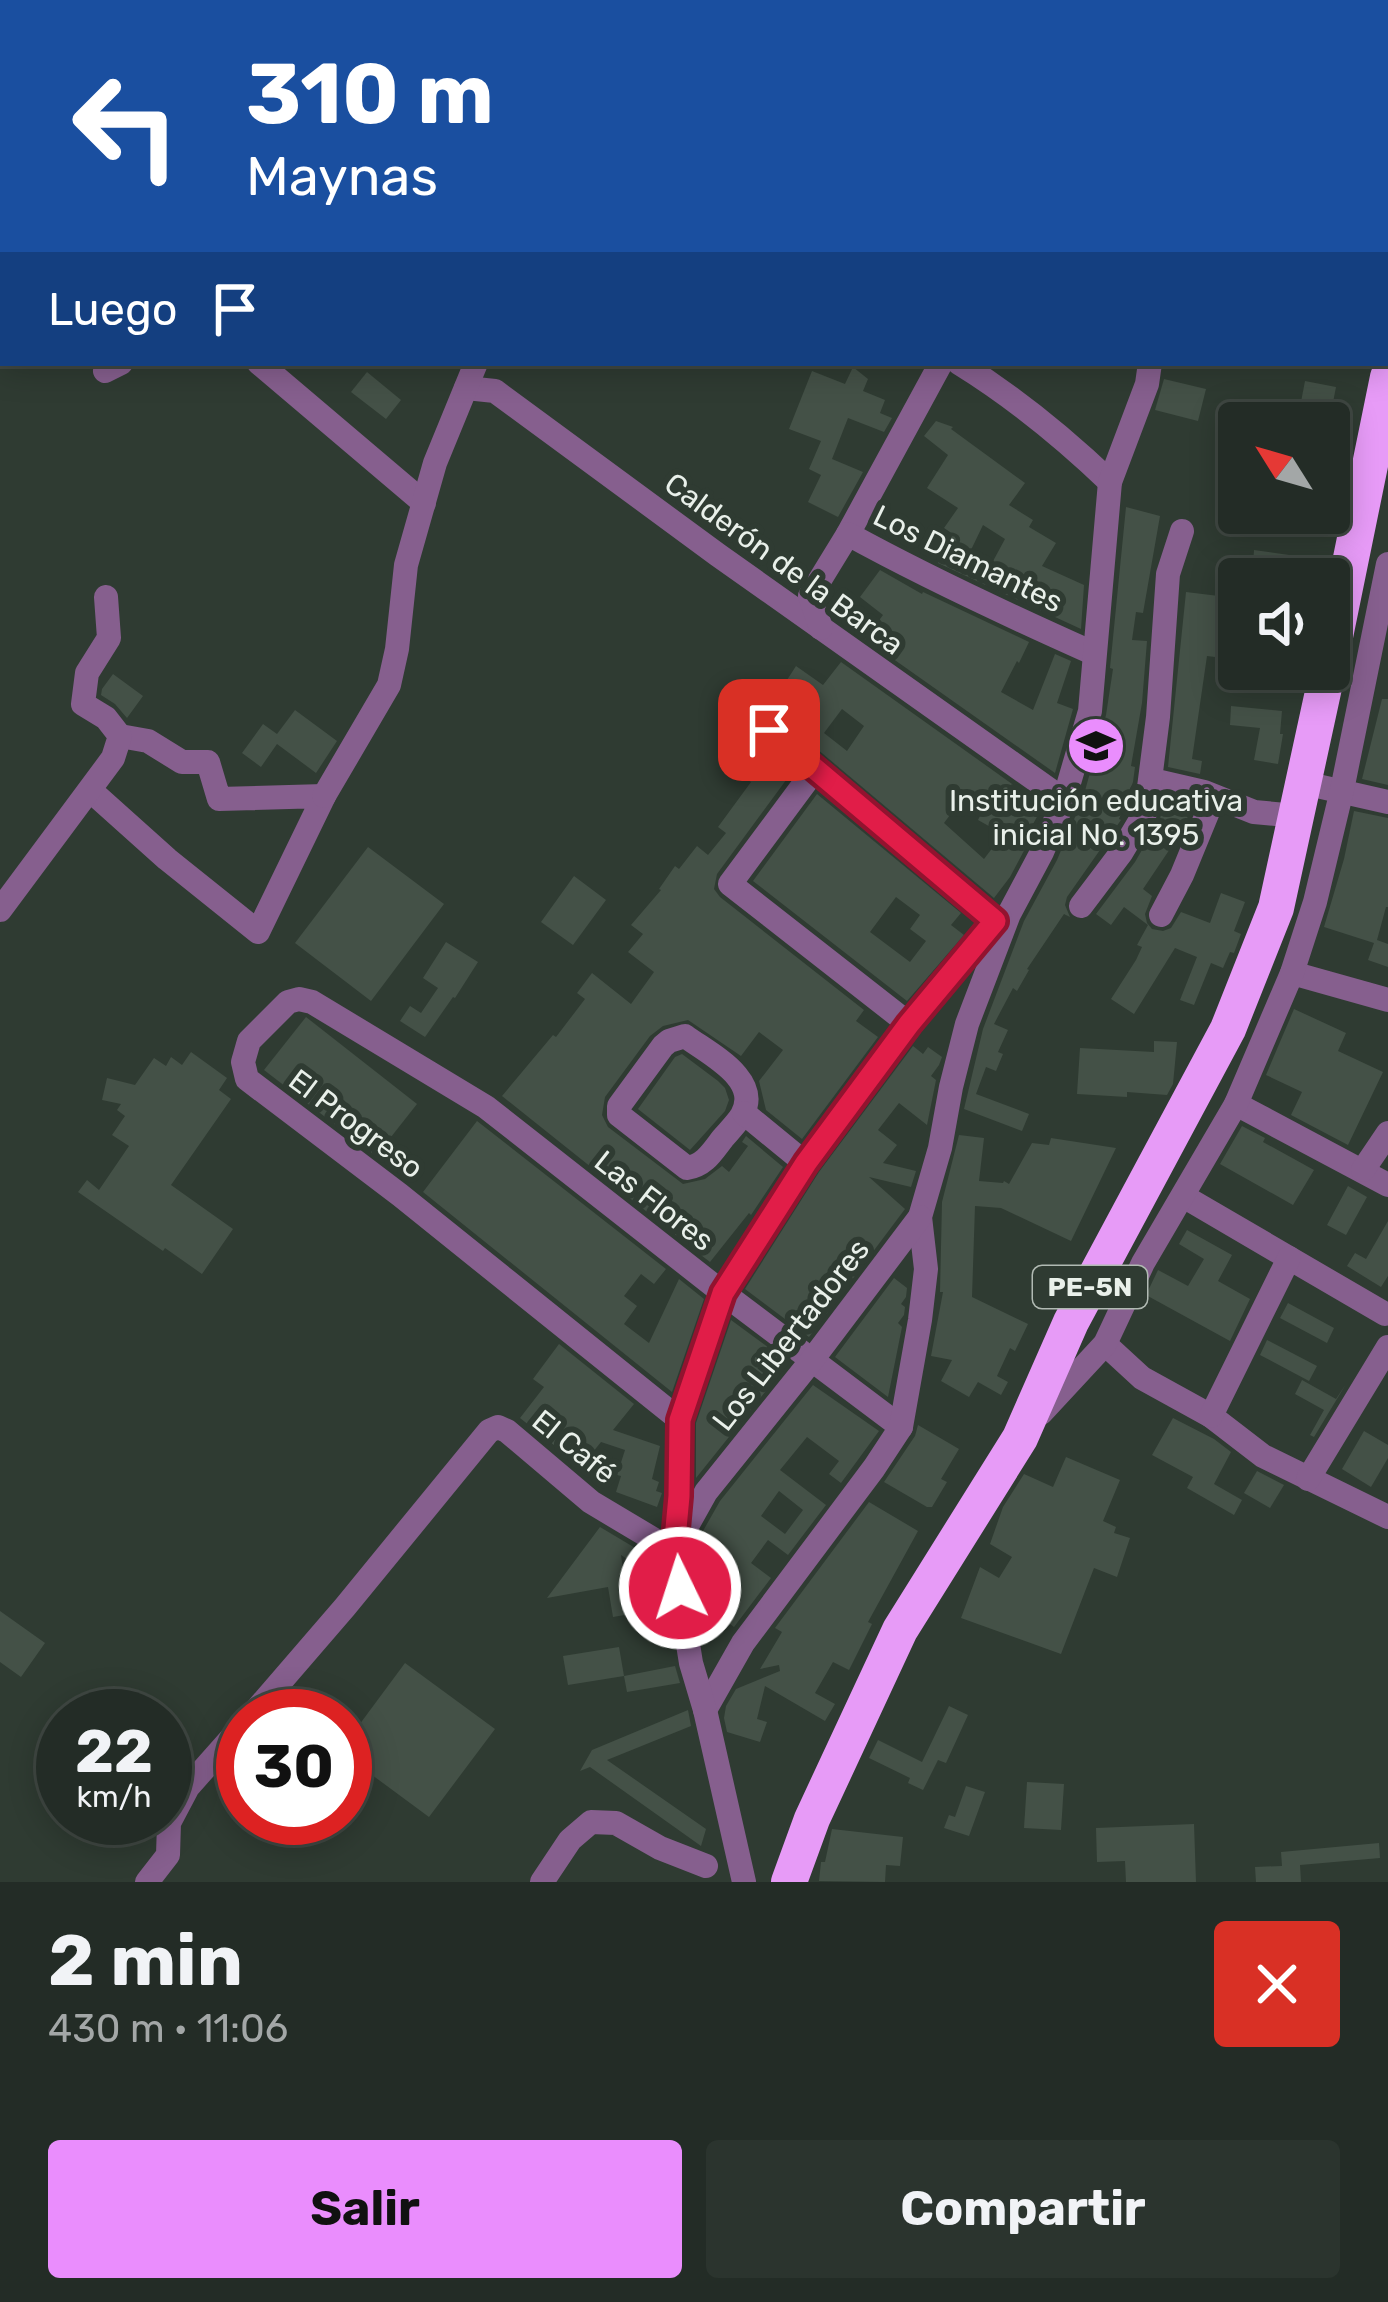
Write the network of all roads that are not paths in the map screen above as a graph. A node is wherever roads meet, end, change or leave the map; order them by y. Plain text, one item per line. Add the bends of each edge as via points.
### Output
1 (263, 366) edge
2 (475, 366) edge
3 (939, 366) edge
4 (964, 366) edge
5 (1150, 366) edge
6 (1388, 377) edge
7 (466, 388) junction
8 (1110, 482) junction
9 (424, 502) junction
10 (1182, 531) dead end
11 (848, 534) junction
12 (1350, 564) edge
13 (1388, 564) edge
14 (106, 597) dead end
15 (821, 628) junction
16 (1094, 653) junction
17 (1324, 690) edge
18 (769, 730) dead end
19 (120, 736) junction
20 (816, 768) junction
21 (1152, 780) junction
22 (90, 790) junction
23 (1342, 790) junction
24 (324, 796) junction
25 (1214, 797) junction
26 (1064, 800) junction
27 (1300, 800) junction
28 (1388, 802) edge
29 (1081, 905) dead end
30 (0, 910) edge
31 (1161, 915) dead end
32 (1002, 917) junction
33 (1292, 973) junction
34 (1388, 1000) edge
35 (909, 1024) junction
36 (1236, 1104) junction
37 (486, 1107) joint
38 (744, 1113) junction
39 (1388, 1133) edge
40 (806, 1163) junction
41 (1363, 1170) junction
42 (1388, 1185) edge
43 (1183, 1196) junction
44 (920, 1217) junction
45 (1289, 1258) junction
46 (723, 1293) junction
47 (1385, 1314) dead end
48 (1105, 1344) junction
49 (1388, 1347) edge
50 (812, 1360) junction
51 (1211, 1416) junction
52 (680, 1420) junction
53 (901, 1427) junction
54 (1020, 1438) junction
55 (1308, 1479) junction
56 (1388, 1517) edge
57 (674, 1550) junction
58 (274, 1689) edge
59 (705, 1710) junction
60 (216, 1755) edge
61 (706, 1866) dead end
62 (148, 1882) edge
63 (542, 1882) edge
64 (744, 1882) edge
65 (789, 1882) edge

1 - 9 street
2 - 7 street
3 - 11 street
4 - 8 street
5 - 8 street
6 - 12 highway, PE-5N
7 - 9 street
7 - 15 street, Calderón de la Barca via 495,391
8 - 16 street
9 - 24 street via 389,685
10 - 21 street via 1168,574
11 - 15 street, Los Diamantes via 810,596
11 - 16 street, Los Diamantes
13 - 23 street
14 - 19 street via 110,638 87,673 83,704
15 - 26 street, Calderón de la Barca
16 - 26 street via 1090,711
17 - 27 highway, PE-5N
18 - 20 street
19 - 22 street
19 - 24 street via 148,740 182,762 208,763 219,799
20 - 32 street
20 - 35 street via 730,884
21 - 25 street
21 - 29 street via 1146,811
22 - 24 street via 257,932
22 - 30 street
23 - 27 street
23 - 28 street
23 - 33 street
25 - 27 street via 1254,812
25 - 31 street
26 - 32 street
27 - 54 highway, PE-5N via 1256,966 1071,1322
32 - 35 street
32 - 44 street
33 - 34 street
33 - 36 street
35 - 40 street
36 - 41 street
36 - 43 street
37 - 46 street, Las Flores
37 - 52 street, El Progreso via 299,999 249,1041 244,1062 247,1079
38 - 38 street via 748,1093 740,1078 685,1036 663,1046 619,1106 626,1122 686,1168 705,1161
38 - 40 street
39 - 41 street
40 - 46 street
41 - 42 street
43 - 45 street
43 - 48 street
44 - 50 street, Los Libertadores
44 - 53 street via 926,1269
45 - 47 street
45 - 51 street
46 - 50 street, Las Flores
46 - 52 street
48 - 51 street via 1142,1378
48 - 54 street
49 - 55 street
50 - 53 street, Las Flores
50 - 57 street, Los Libertadores via 706,1492
51 - 55 street
52 - 57 street
53 - 59 street via 743,1643
54 - 65 highway, PE-5N via 900,1630
55 - 56 street
57 - 58 street, El Café via 591,1502 498,1427
57 - 59 street
59 - 64 street
60 - 62 street via 188,1787 169,1823 168,1855
61 - 63 street via 616,1823 591,1822

